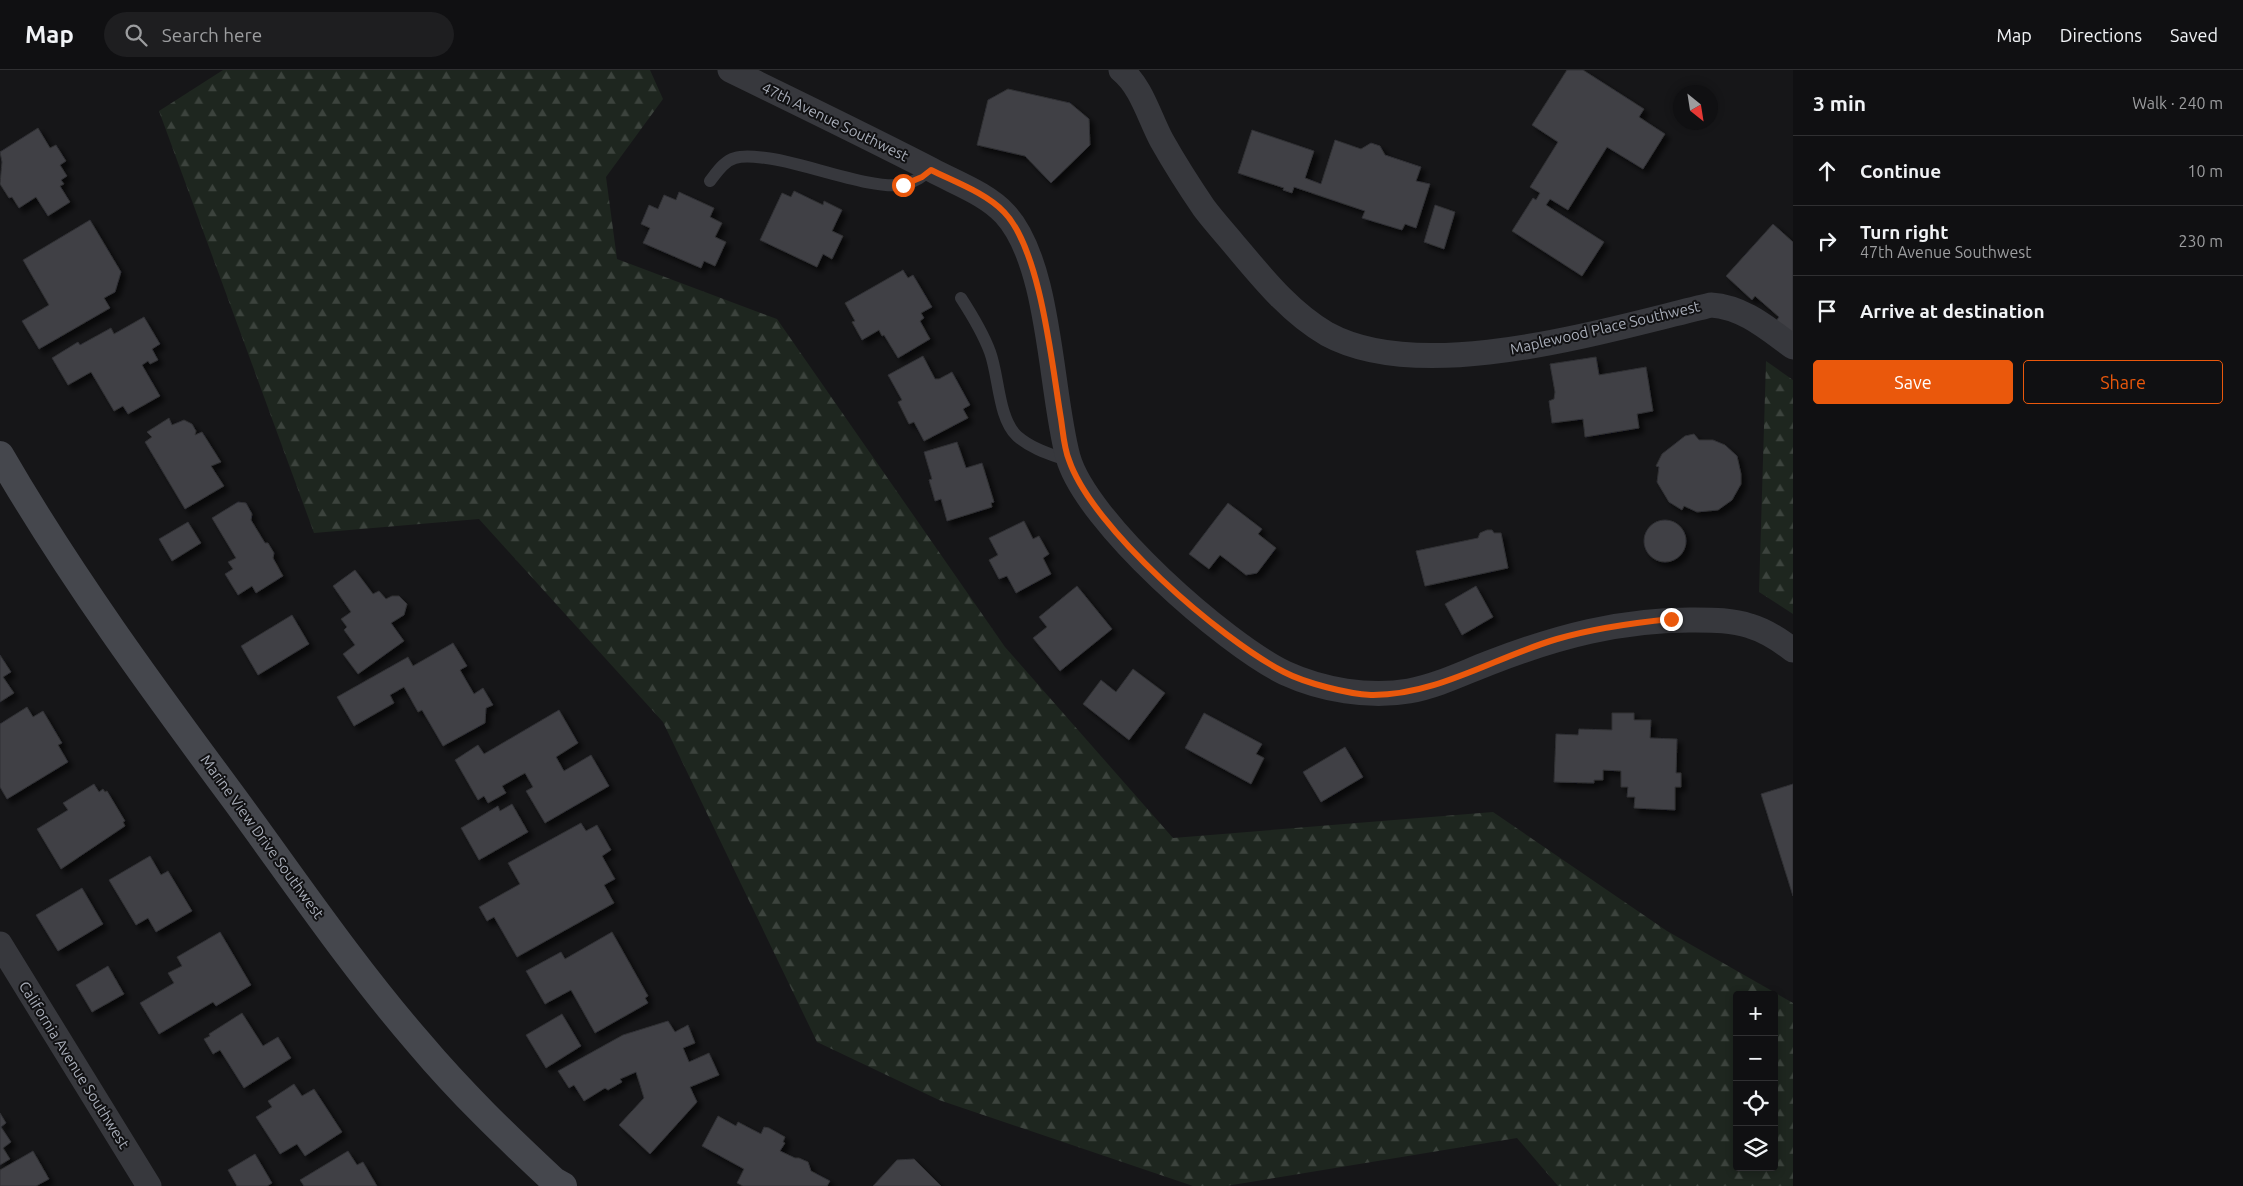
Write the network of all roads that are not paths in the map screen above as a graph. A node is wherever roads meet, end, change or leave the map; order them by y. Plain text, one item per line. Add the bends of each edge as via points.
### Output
1 (730, 70) edge
2 (1121, 70) edge
3 (931, 170) junction
4 (710, 181) dead end
5 (961, 298) dead end
6 (1793, 347) edge
7 (0, 455) edge
8 (1069, 461) junction
9 (1793, 650) edge
10 (0, 944) edge
11 (555, 1184) edge
12 (149, 1186) edge

1 - 3 street, 47th Avenue Southwest
2 - 6 street, Maplewood Place Southwest via 1131,78 1162,141 1205,209 1286,302 1307,321 1330,335 1406,356 1502,351 1711,305 1743,312
3 - 4 lane via 903,185 875,184 783,160 753,156 735,158
3 - 8 street, 47th Avenue Southwest via 1004,212 1028,254 1039,295
5 - 8 lane via 991,353 1004,412 1015,434 1032,447
7 - 11 street, Marine View Drive Southwest via 36,517 117,637 366,978 419,1044 484,1115
8 - 9 street, 47th Avenue Southwest via 1088,498 1164,583 1231,638 1285,673 1335,689 1370,695 1409,691 1441,683 1556,639 1609,626 1671,619 1723,620 1752,626
10 - 12 street, California Avenue Southwest

